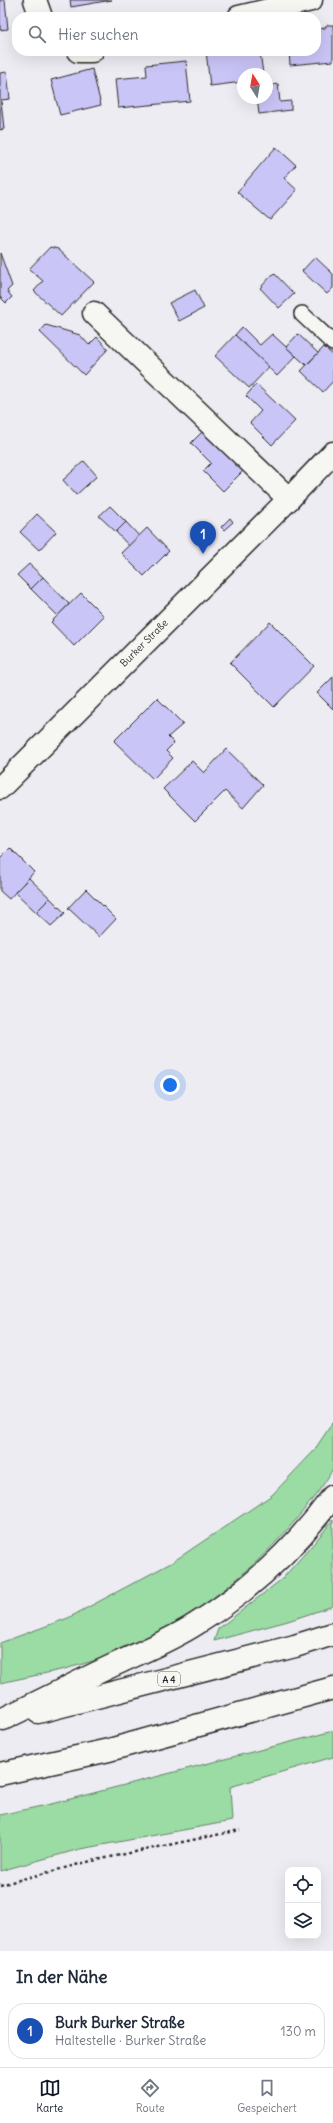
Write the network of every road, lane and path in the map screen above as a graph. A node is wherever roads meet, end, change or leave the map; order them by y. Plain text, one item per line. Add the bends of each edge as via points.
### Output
1 (34, 0) edge
2 (311, 0) edge
3 (39, 12) edge
4 (260, 12) edge
5 (94, 313) dead end
6 (302, 314) dead end
7 (333, 343) edge
8 (333, 453) edge
9 (289, 499) junction
10 (0, 788) edge
11 (333, 1496) edge
12 (333, 1634) edge
13 (333, 1688) edge
14 (2, 1720) edge
15 (0, 1774) edge
16 (240, 1830) dead end
17 (0, 1885) edge

1 - 3 main road
2 - 4 main road
5 - 9 main road
6 - 7 lane
8 - 9 main road, Burker Straße
9 - 10 main road, Burker Straße
11 - 14 main road via 298,1540 266,1571 196,1624 157,1646
12 - 14 main road, A 4 via 70,1705
13 - 15 main road via 109,1750
16 - 17 path via 87,1862

